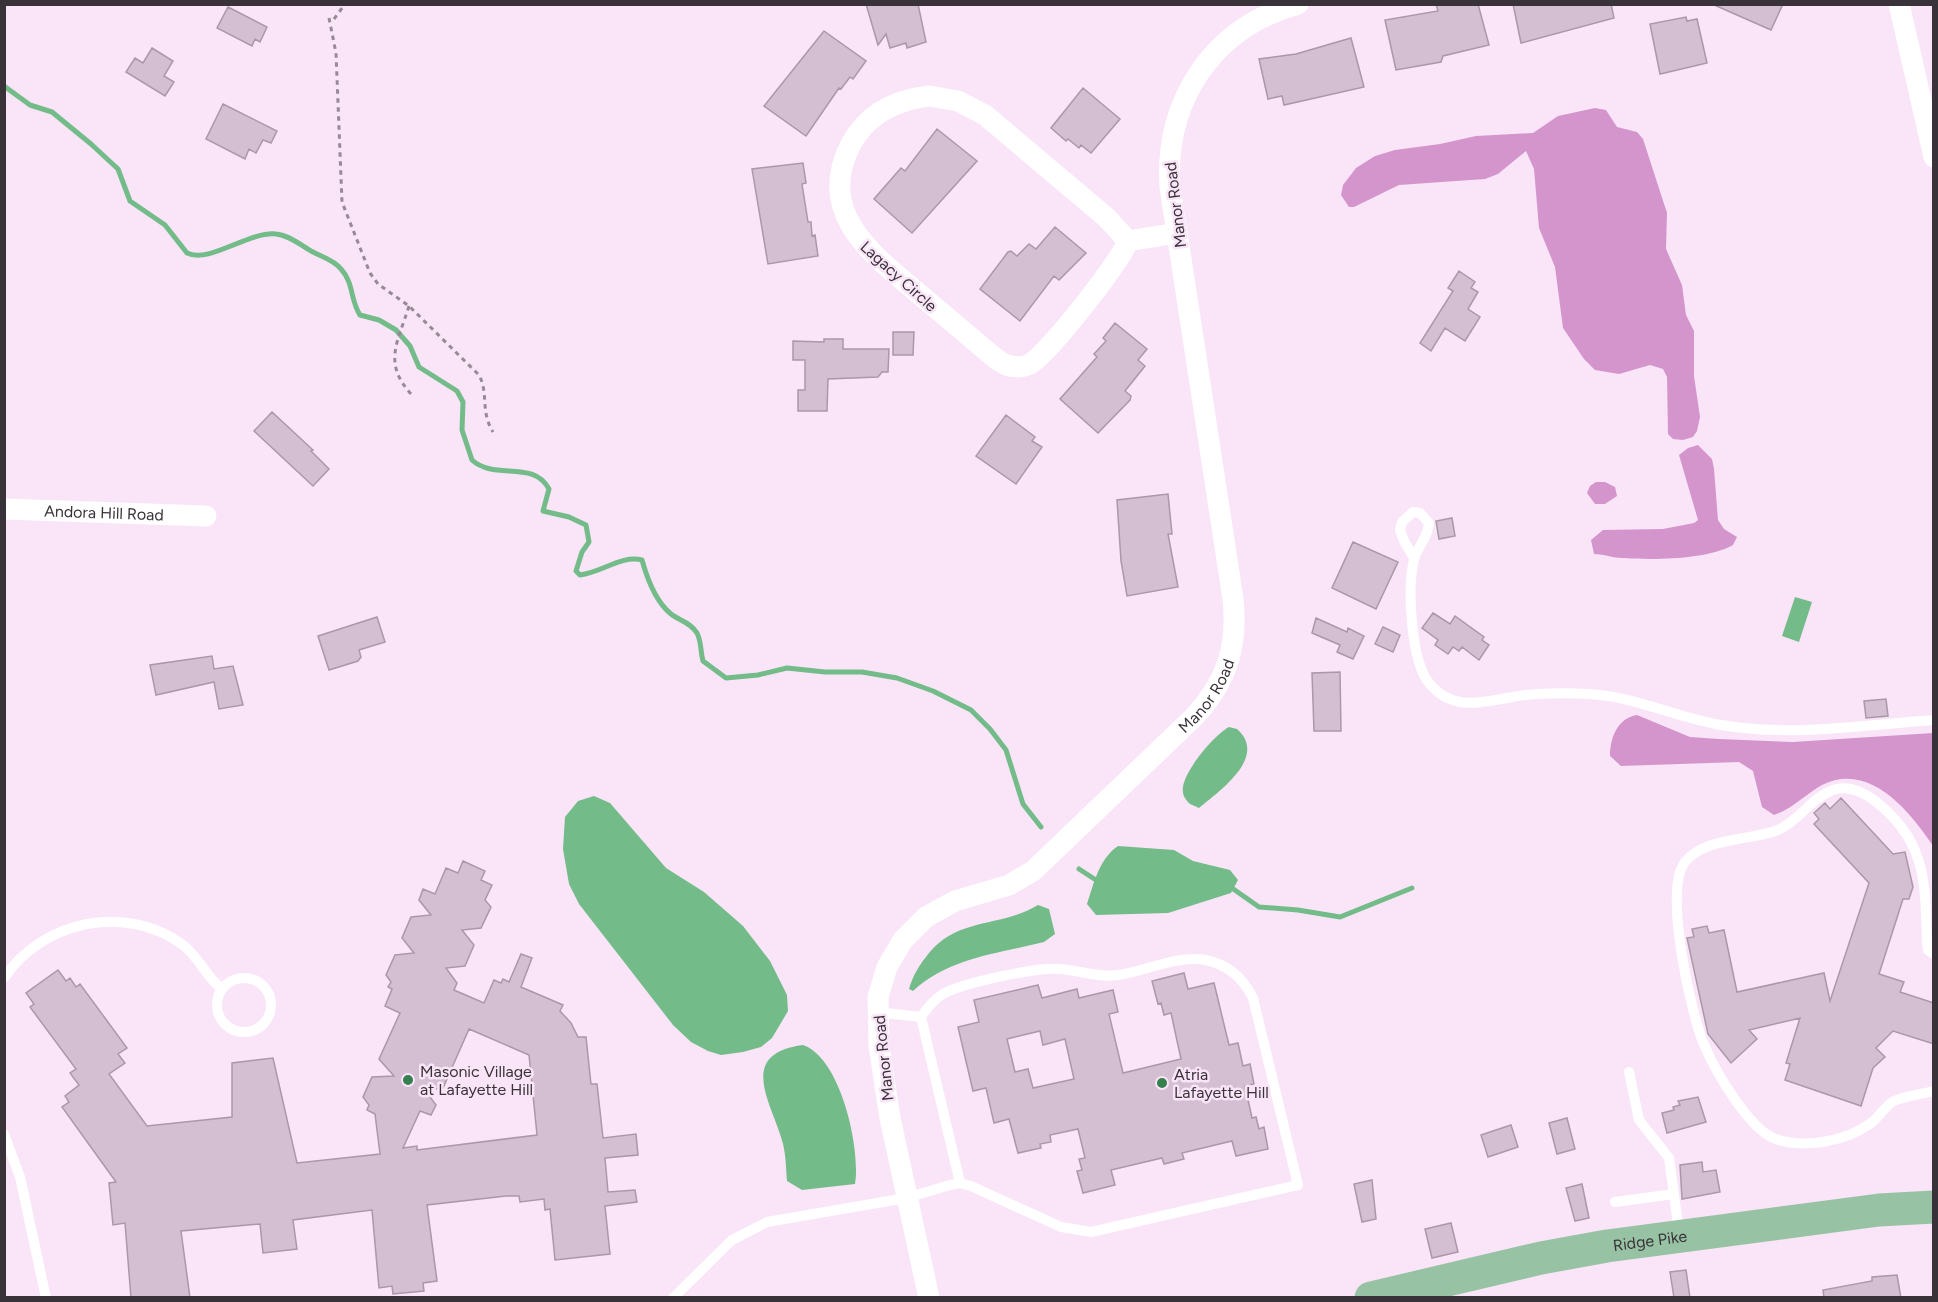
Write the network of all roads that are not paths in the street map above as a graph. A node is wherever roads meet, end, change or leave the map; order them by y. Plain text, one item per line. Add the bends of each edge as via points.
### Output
1 (1298, 4) edge
2 (1899, 4) edge
3 (1934, 157) edge
4 (1177, 233) junction
5 (1128, 241) junction
6 (4, 509) edge
7 (206, 516) dead end
8 (1414, 558) dead end
9 (1934, 720) edge
10 (1934, 954) edge
11 (4, 978) edge
12 (222, 989) junction
13 (877, 1012) junction
14 (921, 1017) junction
15 (1629, 1072) dead end
16 (1934, 1091) edge
17 (4, 1134) edge
18 (960, 1183) junction
19 (1674, 1194) junction
20 (906, 1198) junction
21 (1615, 1202) dead end
22 (1934, 1207) edge
23 (1679, 1236) junction
24 (46, 1298) edge
25 (673, 1298) edge
26 (929, 1298) edge
27 (1371, 1298) edge

1 - 4 street, Manor Road via 1266,15 1234,34 1208,59 1188,90 1175,121 1169,154
2 - 3 street
4 - 5 street
4 - 13 street, Manor Road via 1233,599 1235,634 1229,664 1195,716 1045,861 1009,885 940,908 913,929 887,967
5 - 5 street, Lagacy Circle via 1107,218 985,115 958,101 929,96 899,101 886,108 858,133 843,165 843,207 862,244 1009,366 1024,366 1041,355 1114,267
6 - 7 street, Andora Hill Road
8 - 9 lane via 1415,652 1424,677 1452,701 1477,704 1525,695 1591,694 1625,699 1721,725 1765,730
10 - 16 lane via 1926,943 1925,894 1917,850 1890,814 1858,791 1834,790 1779,830 1700,850 1679,872 1677,922 1701,1038 1747,1117 1764,1134 1801,1143 1840,1138 1869,1124 1895,1101
11 - 12 lane via 21,958 50,937 85,924 122,922 154,929 176,940
12 - 12 lane via 217,1008 227,1025 245,1032 263,1024 272,1006 270,996 258,981 238,978
13 - 14 lane
13 - 20 street, Manor Road via 879,1046
14 - 18 lane
14 - 18 lane via 936,999 952,990 1037,970 1118,975 1194,959 1225,966 1242,980 1253,998 1298,1185 1091,1232 1061,1227
15 - 19 lane via 1636,1112 1644,1129 1669,1158
17 - 24 lane via 23,1188
18 - 20 lane
19 - 21 lane
19 - 23 lane
20 - 25 lane via 782,1218 755,1227 719,1251
20 - 26 street, Manor Road
22 - 23 main road, Ridge Pike via 1879,1210
23 - 27 main road, Ridge Pike via 1541,1258

